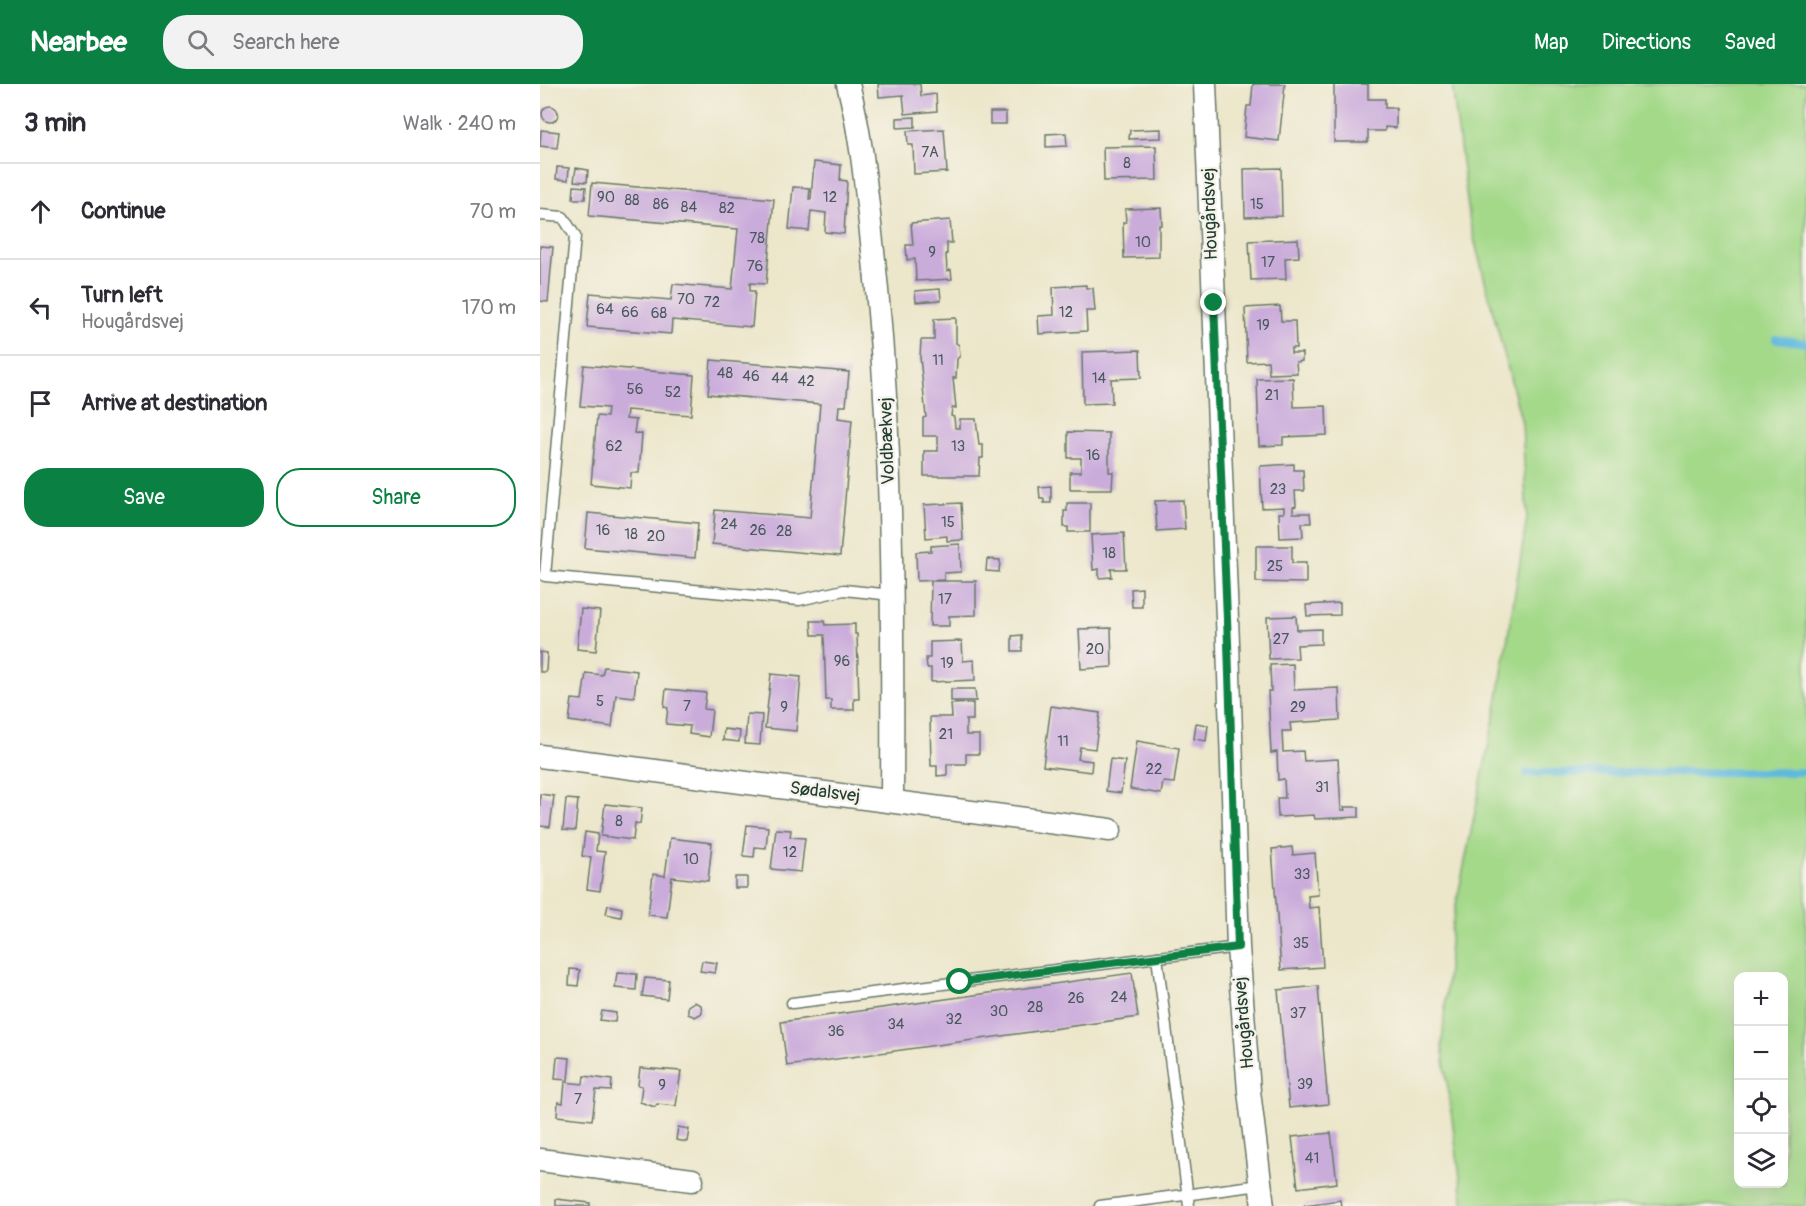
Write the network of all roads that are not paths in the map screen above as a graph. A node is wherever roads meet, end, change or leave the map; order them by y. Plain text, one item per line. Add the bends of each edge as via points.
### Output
1 (848, 84) edge
2 (1205, 84) edge
3 (540, 215) edge
4 (543, 557) edge
5 (892, 595) junction
6 (540, 756) edge
7 (892, 801) junction
8 (1110, 831) dead end
9 (1238, 947) junction
10 (1157, 957) junction
11 (792, 1003) dead end
12 (540, 1160) edge
13 (692, 1180) dead end
14 (1261, 1196) edge
15 (1188, 1200) edge
16 (1100, 1206) edge

1 - 5 street, Voldbækvej via 866,186 883,345
2 - 9 street, Hougårdsvej
3 - 4 lane via 563,217 575,236
4 - 5 lane via 545,576 799,600 844,590
5 - 7 street, Voldbækvej
6 - 7 street, Sødalsvej
7 - 8 street, Sødalsvej
9 - 10 lane
9 - 14 street, Hougårdsvej
10 - 11 lane
10 - 15 lane
12 - 13 street
14 - 15 lane
15 - 16 lane

